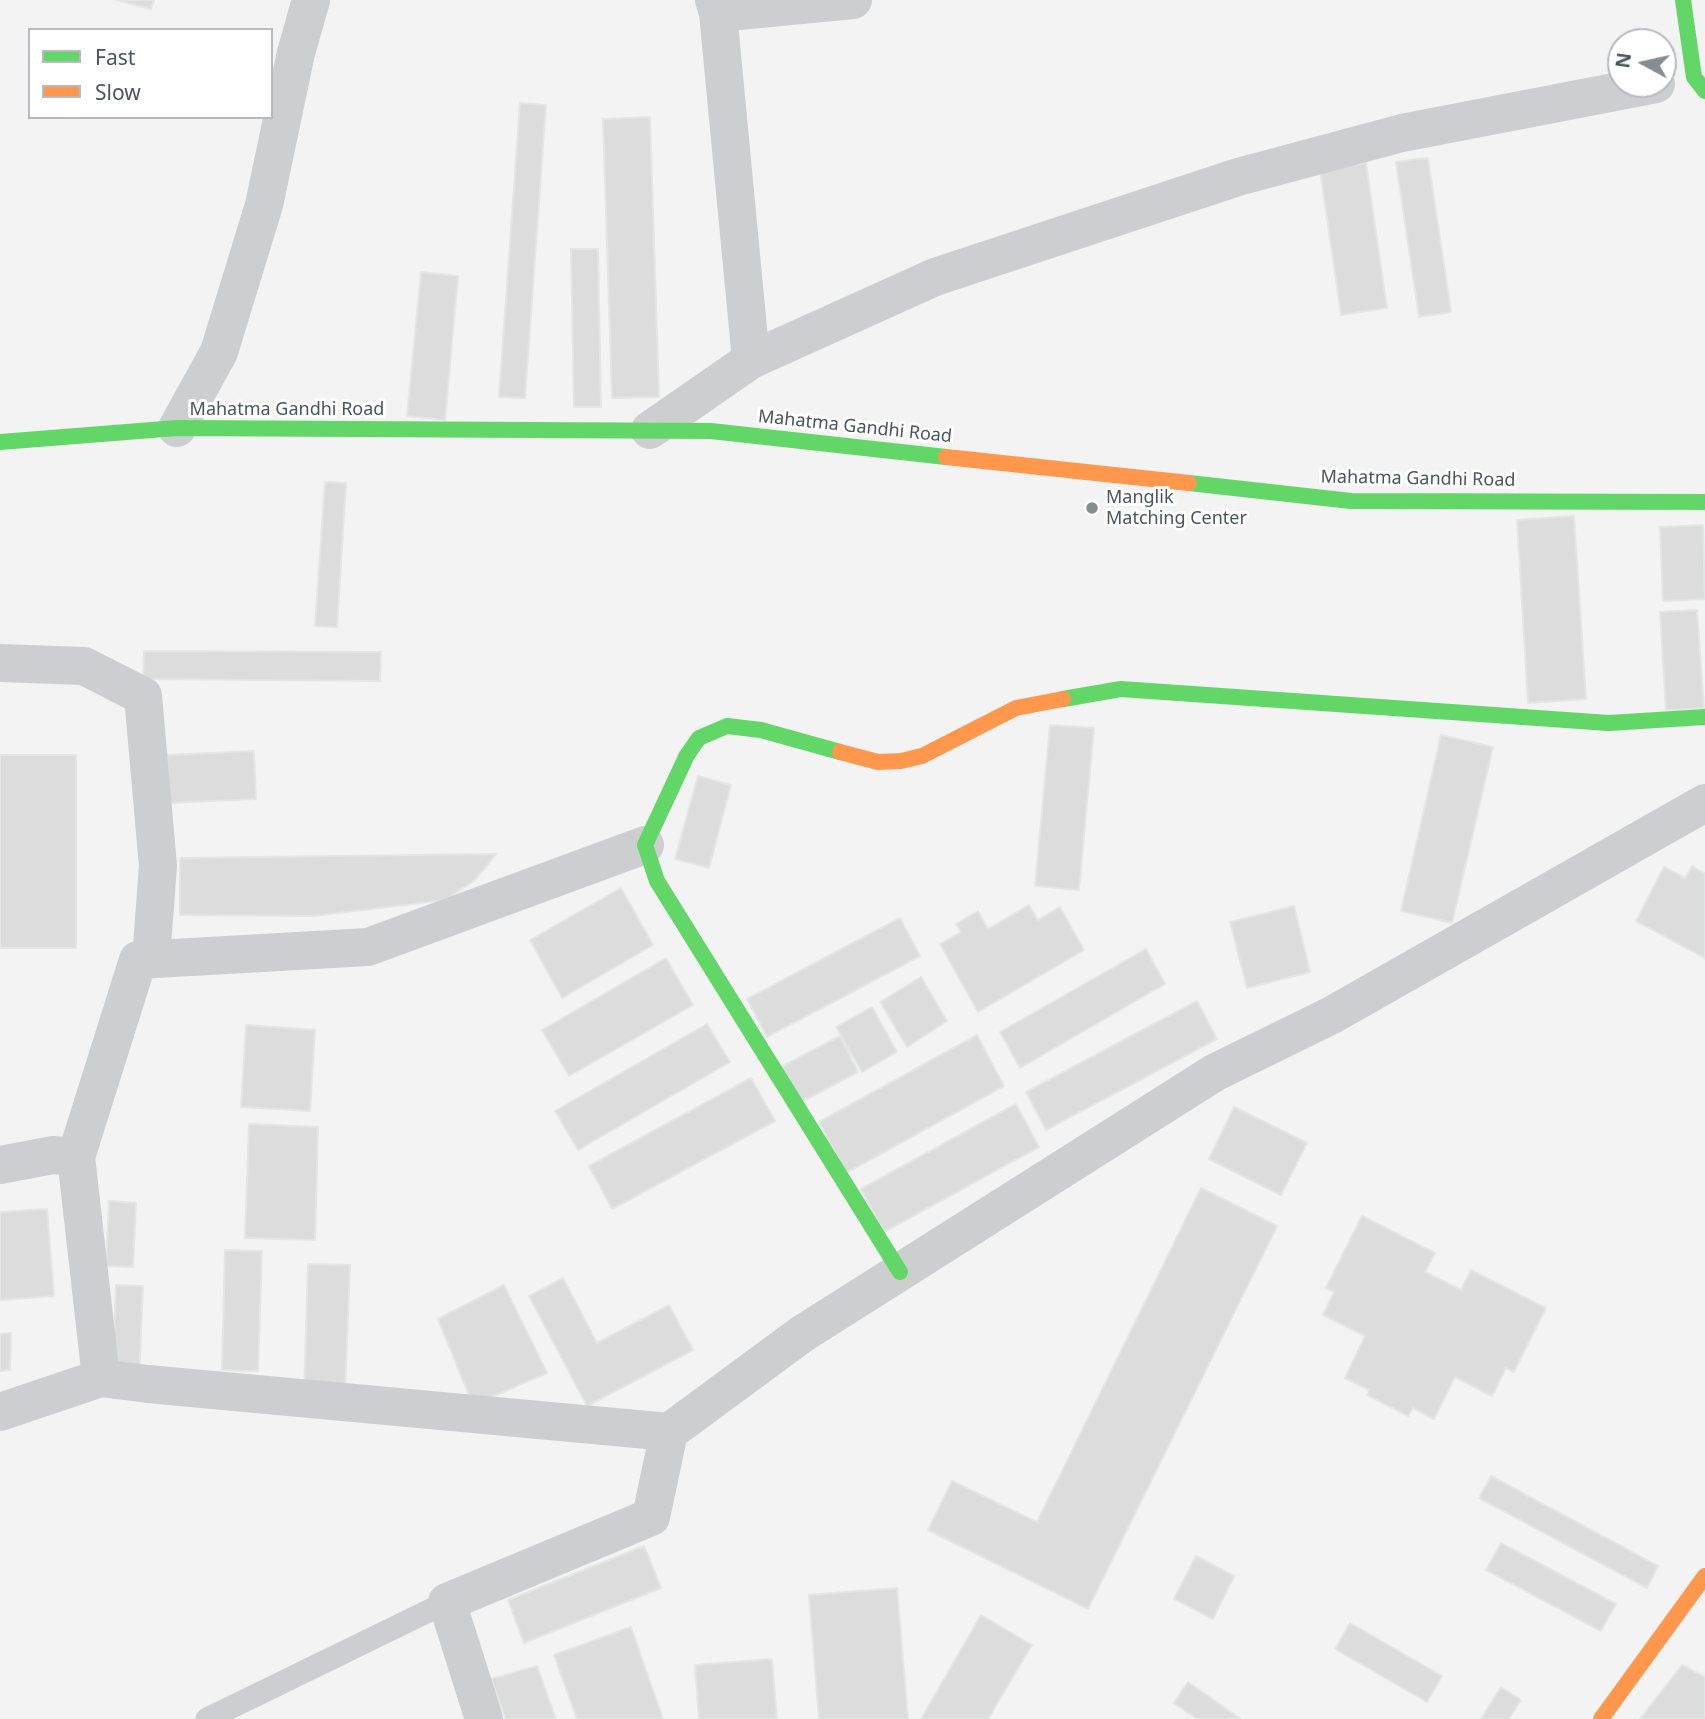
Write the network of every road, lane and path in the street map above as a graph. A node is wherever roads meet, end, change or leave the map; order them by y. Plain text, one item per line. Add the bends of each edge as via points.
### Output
1 (311, 0) edge
2 (853, 0) edge
3 (1684, 0) edge
4 (716, 7) edge
5 (1687, 84) edge
6 (1607, 93) edge
7 (751, 360) junction
8 (177, 428) junction
9 (650, 430) junction
10 (0, 442) edge
11 (1705, 502) edge
12 (0, 663) edge
13 (1705, 717) edge
14 (1705, 803) edge
15 (645, 845) junction
16 (150, 959) junction
17 (76, 1157) junction
18 (0, 1165) edge
19 (900, 1272) junction
20 (101, 1378) junction
21 (0, 1412) edge
22 (669, 1433) junction
23 (1704, 1579) edge
24 (447, 1602) junction
25 (206, 1719) edge
26 (484, 1719) edge
27 (1601, 1719) edge

1 - 8 street via 264,205 219,352
2 - 4 street
3 - 5 street
4 - 7 street
6 - 7 street via 1402,133 1238,177 935,277
7 - 9 street
8 - 9 street, Mahatma Gandhi Road
8 - 10 street, Mahatma Gandhi Road
9 - 11 street, Mahatma Gandhi Road via 711,430 1351,500
12 - 16 street via 84,667 143,696 158,866
13 - 15 street via 1609,723 1121,689 1016,708 922,756 878,762 761,730 727,726 699,738 687,755
14 - 19 street via 1332,1015 1214,1073
15 - 16 street via 368,947
15 - 19 street via 657,881
16 - 17 street via 138,960
17 - 18 street
17 - 20 street
19 - 22 street via 802,1334
20 - 21 street
20 - 22 street
22 - 24 street via 651,1517
23 - 27 street
24 - 25 lane
24 - 26 street

